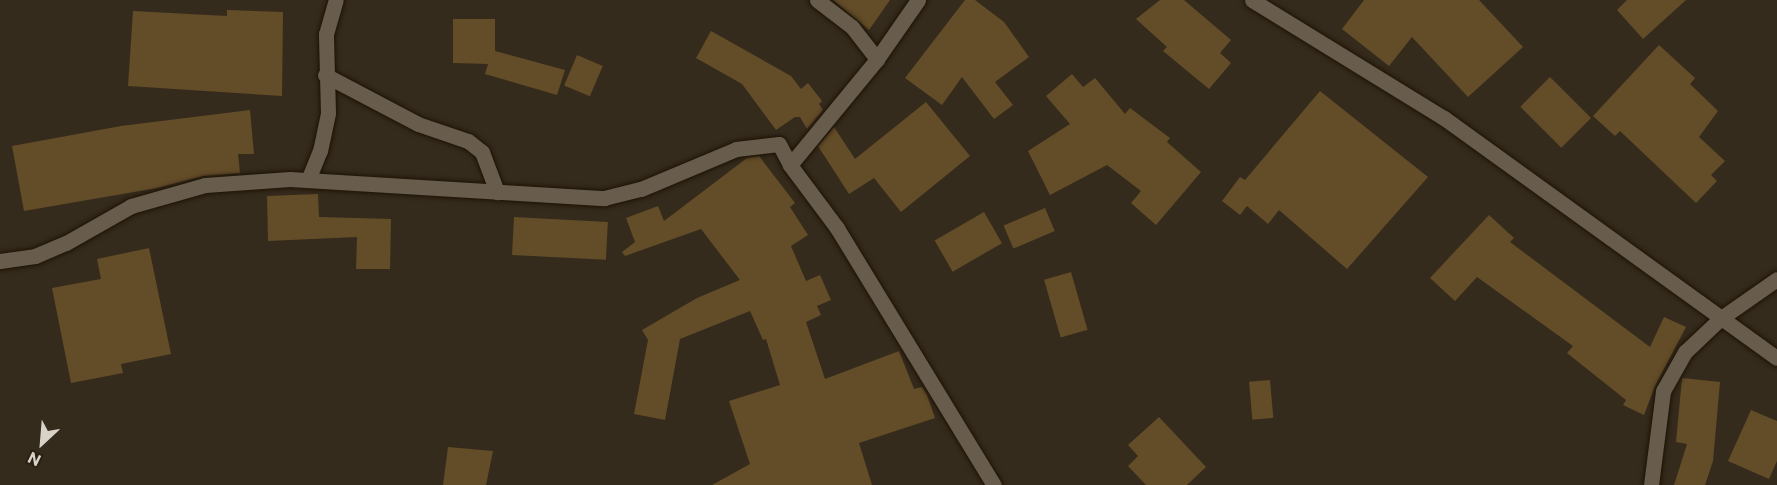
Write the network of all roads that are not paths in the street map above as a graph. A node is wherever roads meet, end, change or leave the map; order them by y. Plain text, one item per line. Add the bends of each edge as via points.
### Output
1 (336, 0) edge
2 (817, 0) edge
3 (918, 0) edge
4 (1252, 0) edge
5 (877, 59) junction
6 (325, 75) junction
7 (790, 165) junction
8 (308, 180) junction
9 (497, 192) junction
10 (0, 261) edge
11 (1777, 279) edge
12 (1721, 318) junction
13 (1777, 358) edge
14 (994, 485) edge
15 (1651, 485) edge

1 - 6 street via 326,34
2 - 5 street via 852,27
3 - 5 street
4 - 12 street via 1444,118
5 - 7 street
6 - 8 street via 328,113 320,151
6 - 9 street via 418,124 468,141 482,152
7 - 9 street via 779,144 736,149 641,189 604,198
7 - 14 street via 837,228
8 - 9 street
8 - 10 street via 205,185 131,206 35,256
11 - 12 street
12 - 13 street
12 - 15 street via 1685,352 1663,391

